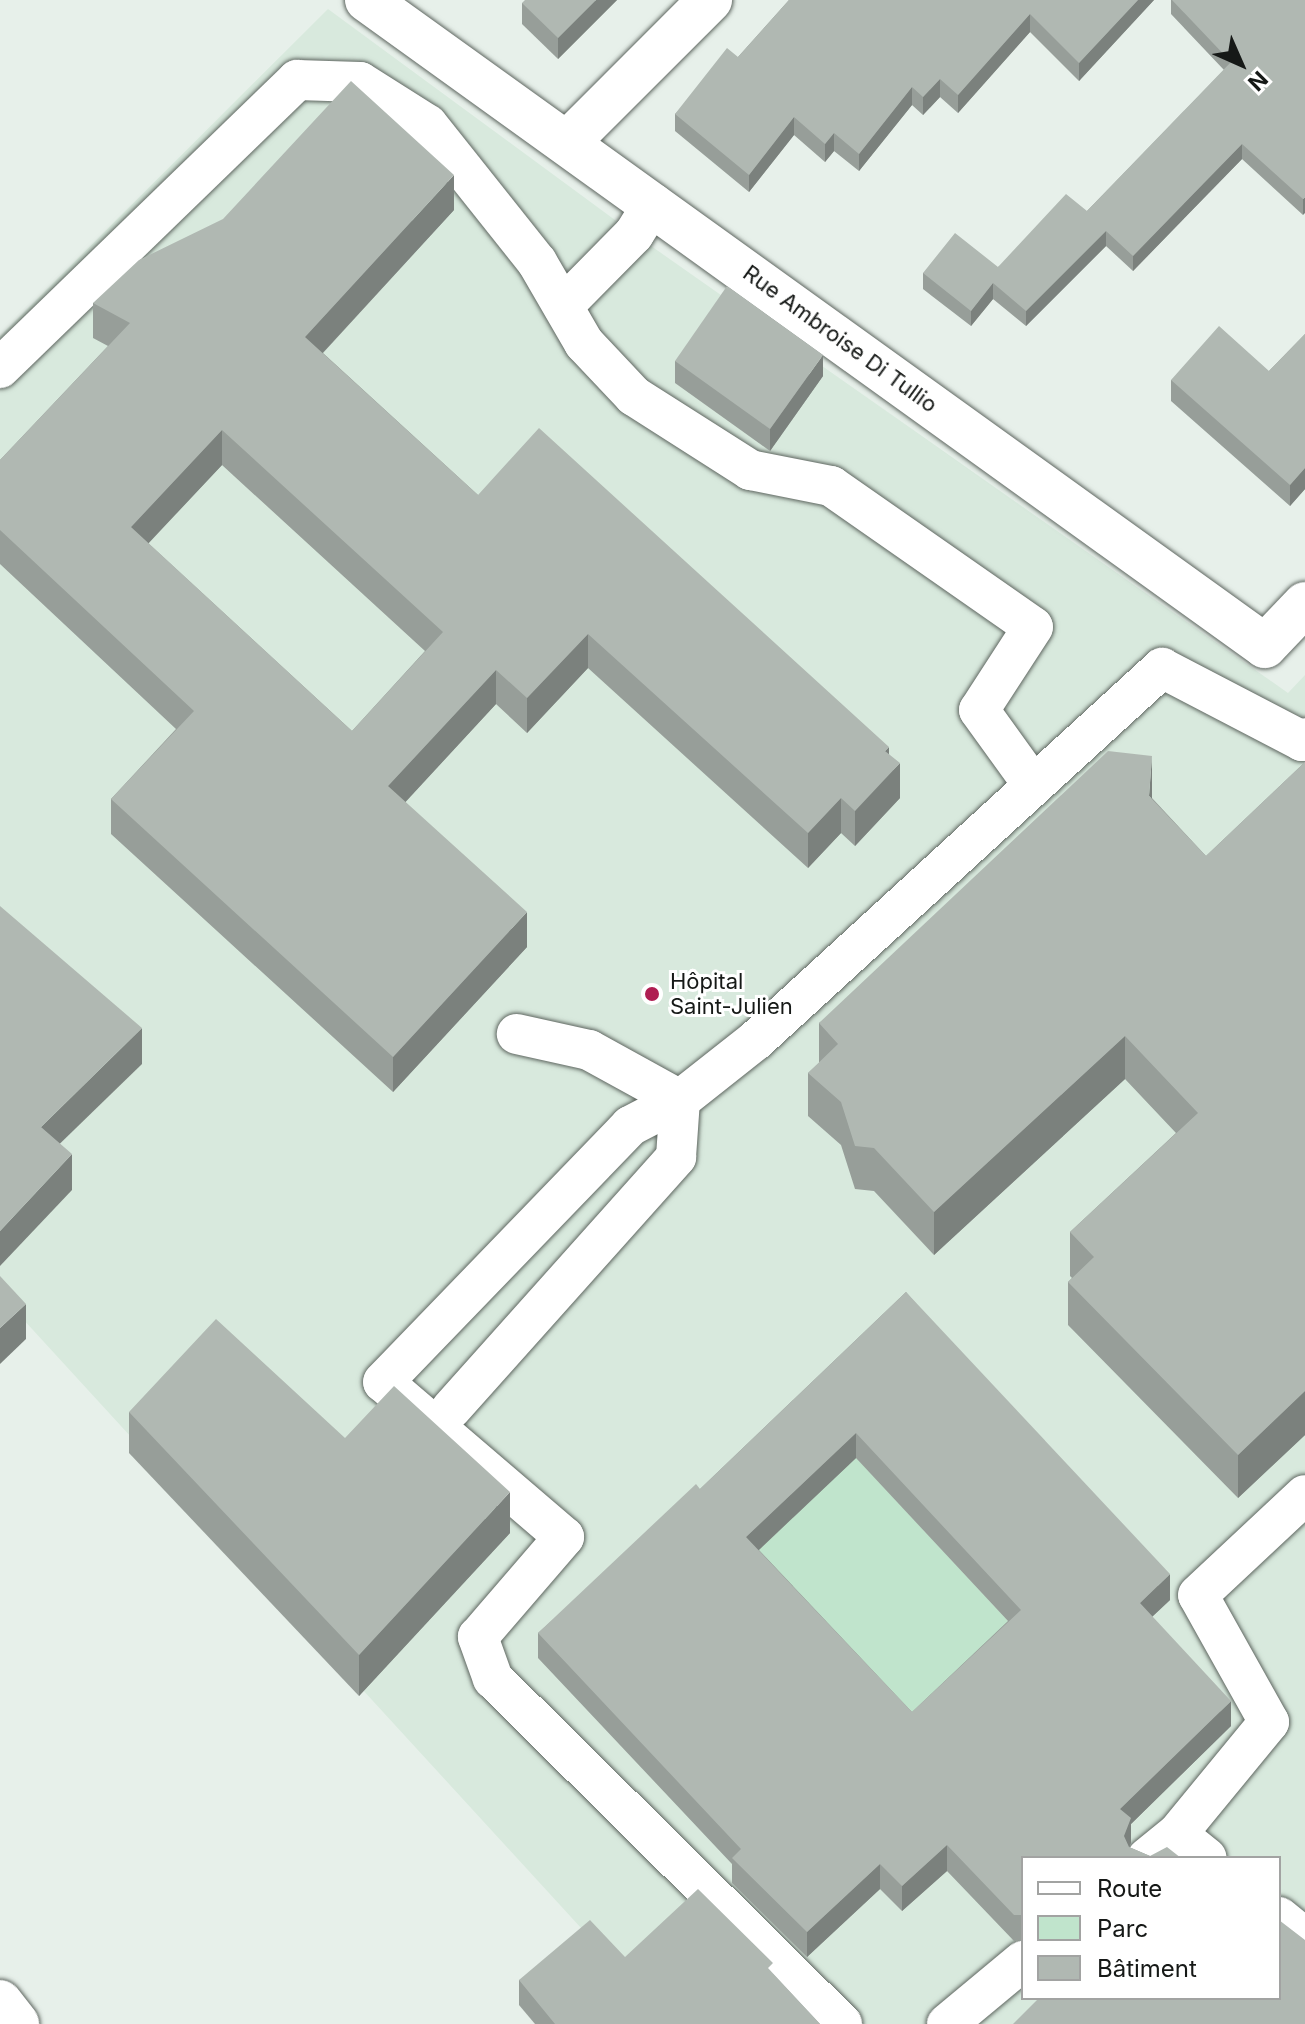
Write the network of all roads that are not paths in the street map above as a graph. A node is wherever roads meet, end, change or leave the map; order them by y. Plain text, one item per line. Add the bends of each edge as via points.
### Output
1 (367, 0) edge
2 (710, 0) edge
3 (568, 142) junction
4 (653, 204) junction
5 (563, 306) junction
6 (0, 368) edge
7 (1305, 604) edge
8 (1305, 738) edge
9 (1033, 785) junction
10 (517, 1034) dead end
11 (680, 1100) junction
12 (451, 1409) dead end
13 (1305, 1495) edge
14 (1177, 1850) edge
15 (1281, 1919) edge
16 (1305, 1938) edge
17 (1021, 1963) edge
18 (0, 2002) edge
19 (17, 2024) edge
20 (842, 2024) edge
21 (947, 2024) edge

1 - 3 street, Rue Ambroise Di Tullio
2 - 3 street
3 - 4 street, Rue Ambroise Di Tullio
4 - 5 lane via 634,234
4 - 7 street, Rue Ambroise Di Tullio via 1265,646
5 - 6 lane via 537,262 428,125 360,82 297,80
5 - 9 lane via 584,343 634,396 750,470 831,486 1033,627 979,710
8 - 9 lane via 1302,741 1162,668
9 - 11 lane via 756,1040
10 - 11 lane via 589,1050
11 - 12 lane via 676,1157
11 - 20 lane via 630,1126 383,1382 564,1537 478,1637 493,1679
13 - 14 lane via 1198,1595 1269,1722
15 - 16 lane
17 - 21 lane
18 - 19 street

